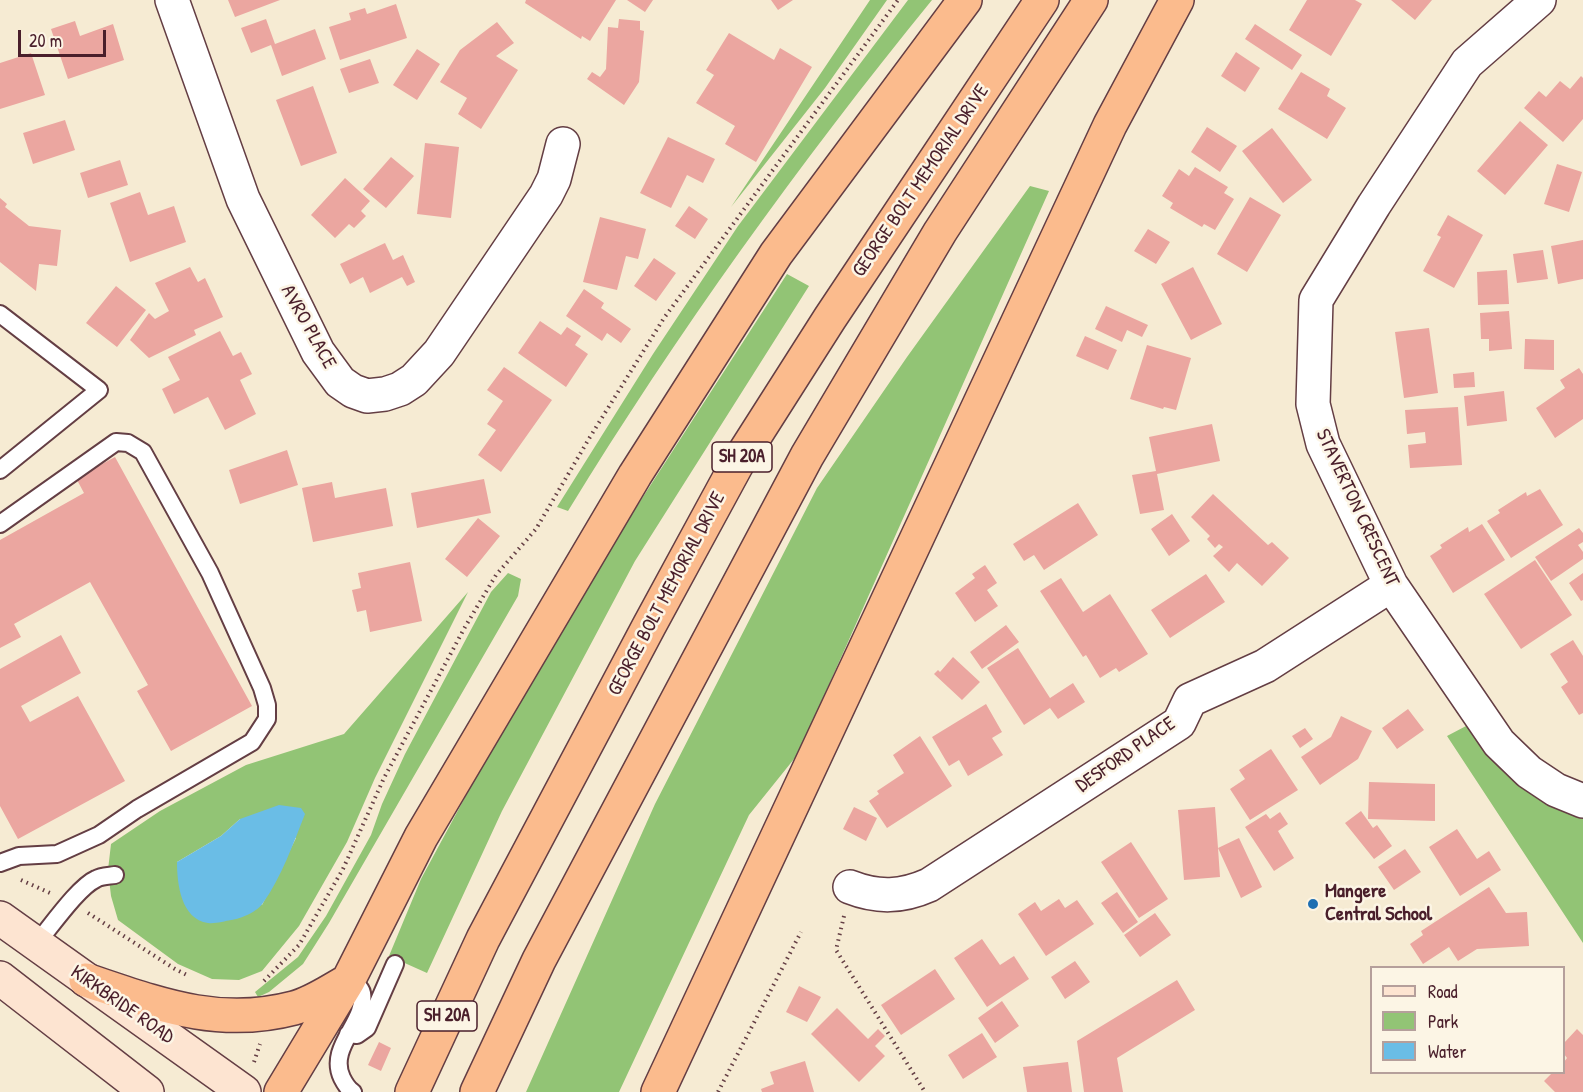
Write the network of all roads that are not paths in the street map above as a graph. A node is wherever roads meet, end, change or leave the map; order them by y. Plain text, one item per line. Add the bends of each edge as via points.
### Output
1 (172, 0) edge
2 (965, 0) edge
3 (1042, 0) edge
4 (1091, 0) edge
5 (1177, 0) edge
6 (1539, 0) edge
7 (562, 144) dead end
8 (0, 314) edge
9 (0, 470) edge
10 (0, 524) edge
11 (1391, 585) junction
12 (1583, 801) edge
13 (0, 863) edge
14 (115, 875) dead end
15 (850, 887) road end
16 (0, 918) edge
17 (36, 944) junction
18 (395, 964) dead end
19 (0, 978) edge
20 (86, 981) junction
21 (348, 981) junction
22 (348, 1034) junction
23 (147, 1092) edge
24 (244, 1092) edge
25 (281, 1092) edge
26 (353, 1092) edge
27 (412, 1092) edge
28 (477, 1092) edge
29 (658, 1092) edge

1 - 7 street, AVRO PLACE via 243,199 318,352 340,382 353,392 367,396 400,389 439,353 546,195
2 - 21 highway via 776,254 635,475 421,837
3 - 27 highway, GEORGE BOLT MEMORIAL DRIVE / SH 20A via 737,464 483,939
4 - 28 highway, GEORGE BOLT MEMORIAL DRIVE / SH 20A via 940,232 807,456 539,960
5 - 29 highway via 1110,125
6 - 11 street, STAVERTON CRESCENT via 1467,63 1316,300 1313,404 1323,444
8 - 9 lane via 99,390
10 - 13 lane via 116,442 128,443 143,452 210,573 267,705 267,719 252,742 99,835 57,854 20,856
11 - 12 street, STAVERTON CRESCENT via 1499,743 1529,772 1556,790
11 - 15 street, DESFORD PLACE via 1265,666 1190,700 1179,723 929,885 886,896
14 - 17 lane via 96,879 70,902
16 - 17 main road, KIRKBRIDE ROAD
17 - 20 main road, KIRKBRIDE ROAD
18 - 22 lane via 367,1028 357,1035
19 - 23 main road
20 - 21 highway via 183,1010 234,1017 296,1008
20 - 24 main road, KIRKBRIDE ROAD
21 - 22 lane via 362,993 356,1022
21 - 25 highway
22 - 26 lane via 342,1044 339,1071

